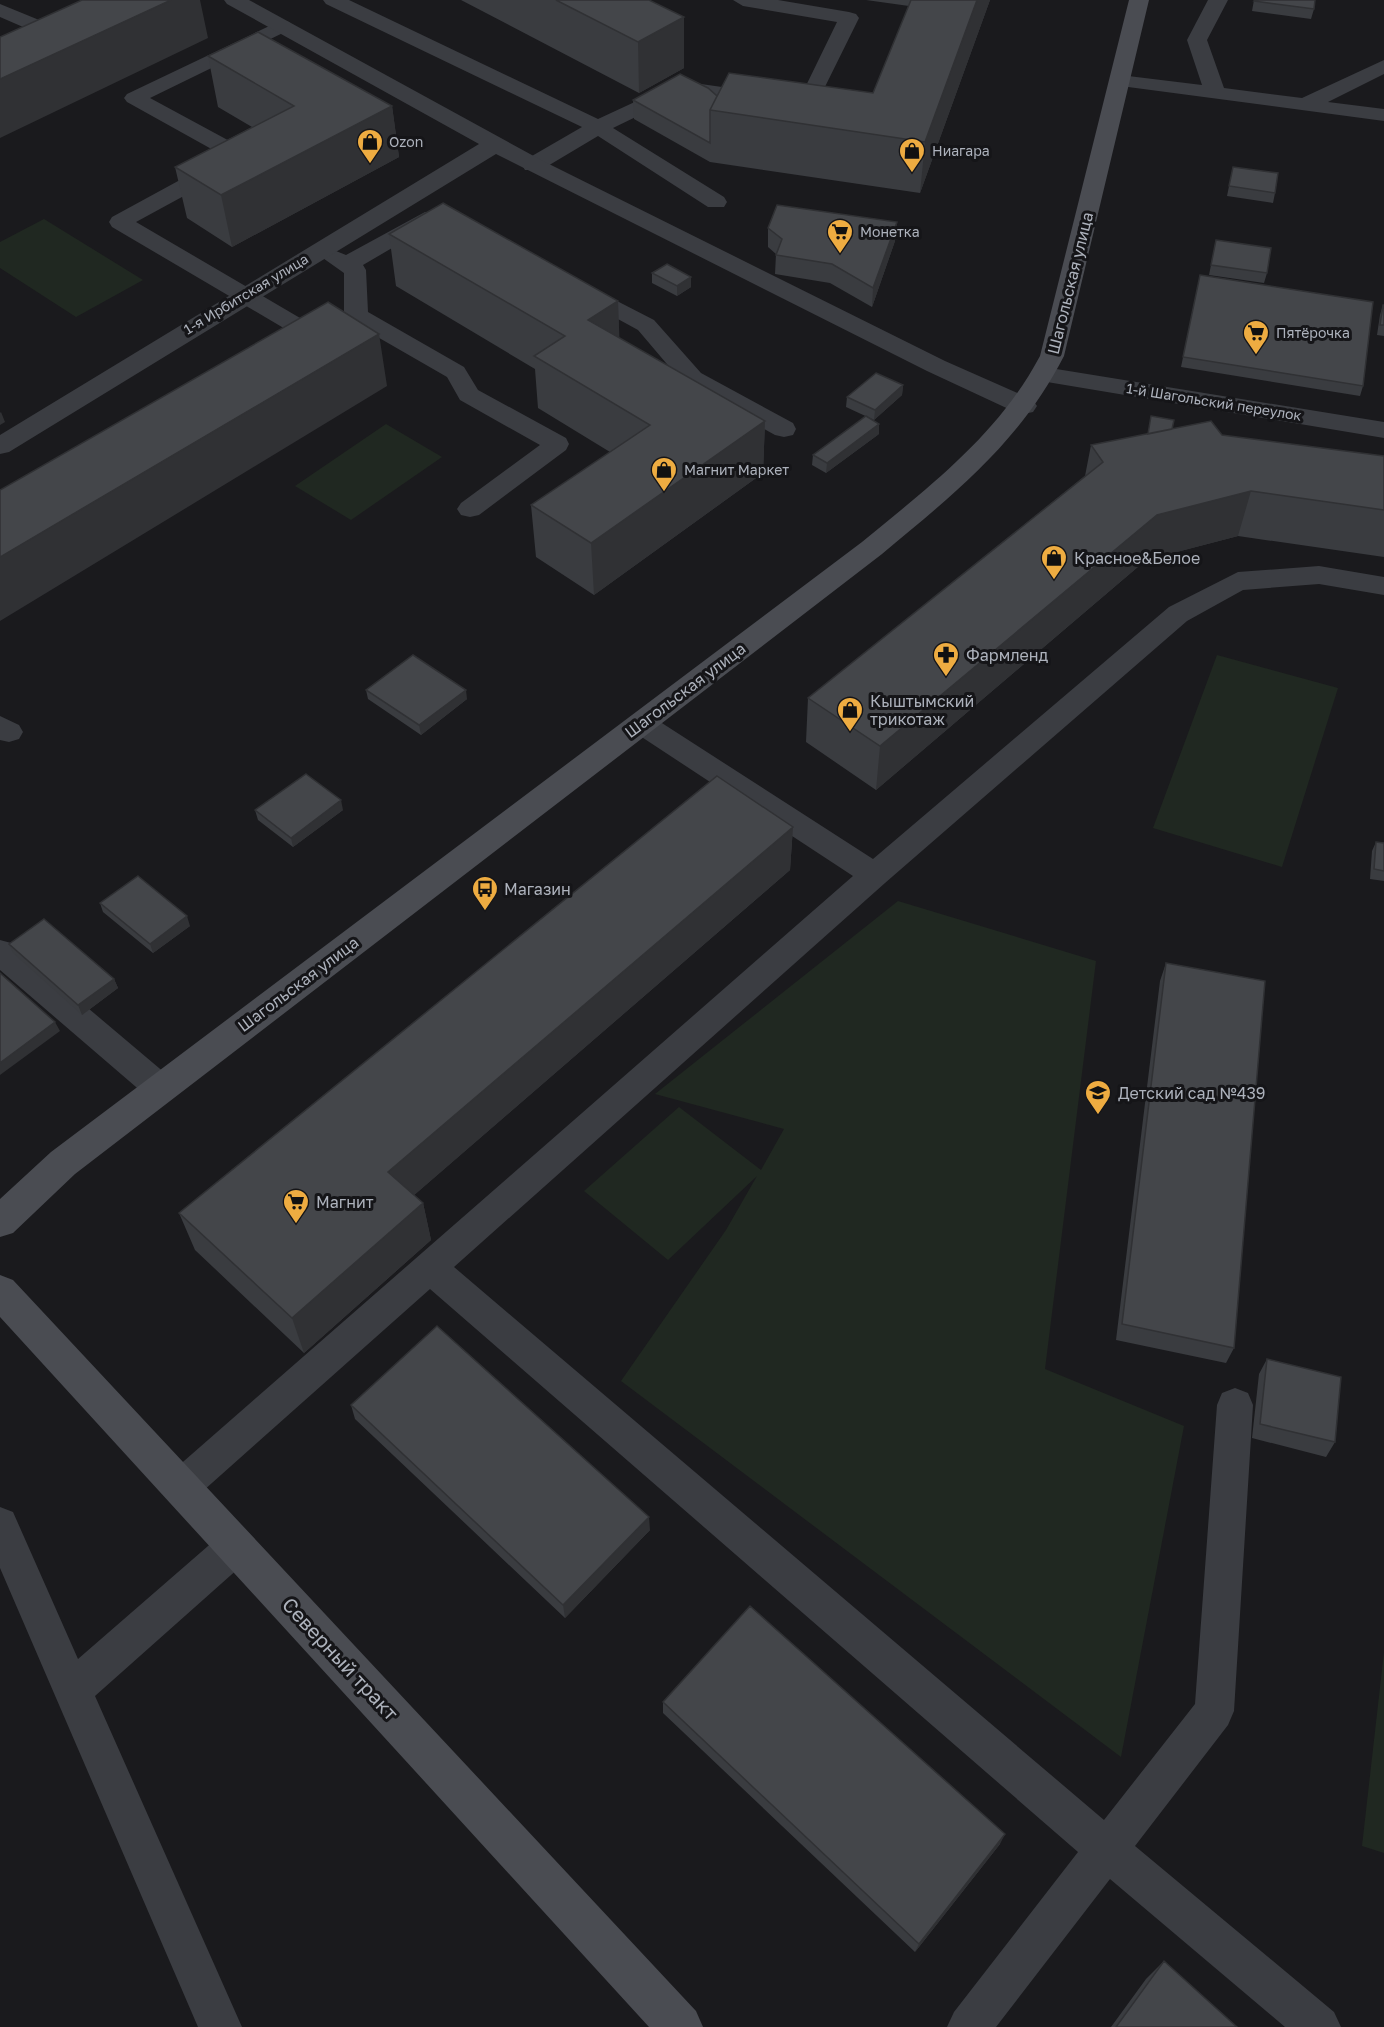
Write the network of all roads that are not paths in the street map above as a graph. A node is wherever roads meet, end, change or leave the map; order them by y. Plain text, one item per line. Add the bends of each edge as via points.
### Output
1 (234, 0) edge
2 (333, 0) edge
3 (743, 0) edge
4 (1139, 0) edge
5 (1218, 0) edge
6 (0, 10) edge
7 (46, 21) joint
8 (282, 26) junction
9 (9, 39) edge
10 (1384, 66) edge
11 (1119, 81) junction
12 (1215, 93) junction
13 (1305, 105) junction
14 (1384, 115) edge
15 (598, 127) junction
16 (494, 145) junction
17 (533, 165) junction
18 (716, 202) dead end
19 (449, 217) edge
20 (320, 250) junction
21 (346, 265) junction
22 (563, 279) edge
23 (245, 295) junction
24 (330, 323) junction
25 (264, 354) edge
26 (1044, 375) junction
27 (1024, 406) junction
28 (784, 429) dead end
29 (1384, 430) edge
30 (0, 446) edge
31 (470, 509) dead end
32 (1384, 586) edge
33 (641, 723) junction
34 (874, 875) junction
35 (0, 952) edge
36 (161, 1089) junction
37 (0, 1222) edge
38 (429, 1268) junction
39 (0, 1291) edge
40 (1235, 1405) dead end
41 (181, 1487) junction
42 (0, 1525) edge
43 (236, 1546) junction
44 (72, 1690) junction
45 (1107, 1850) junction
46 (220, 2027) edge
47 (680, 2027) edge
48 (969, 2027) edge
49 (1319, 2027) edge

1 - 8 street
2 - 15 lane
3 - 15 lane via 849,18 807,105 680,87
4 - 11 main road, Шагольская улица
5 - 12 lane via 1197,40
6 - 7 lane
7 - 9 street
8 - 16 street
8 - 23 lane via 134,98 240,156 120,222
10 - 13 lane
11 - 12 lane
11 - 26 main road, Шагольская улица via 1052,356
12 - 13 lane
13 - 14 lane
15 - 17 lane
15 - 18 lane
16 - 17 street
16 - 20 street, 1-я Ирбитская улица
17 - 27 street
19 - 21 lane via 439,211
20 - 21 lane
20 - 23 street, 1-я Ирбитская улица
21 - 24 lane via 356,270
22 - 28 lane via 646,325 692,378
23 - 24 lane
23 - 30 street, 1-я Ирбитская улица
24 - 25 lane
24 - 31 lane via 456,372 469,395 557,444
26 - 27 main road, Шагольская улица
26 - 29 street, 1-й Шагольский переулок
27 - 33 main road, Шагольская улица via 980,456 872,548
32 - 34 lane via 1319,575 1238,581 1178,614
33 - 34 lane
33 - 36 main road, Шагольская улица
34 - 38 lane
35 - 36 lane
36 - 37 main road, Шагольская улица via 63,1163
38 - 41 lane
38 - 45 lane
39 - 41 main road, Северный тракт
40 - 45 lane via 1214,1712
41 - 43 main road, Северный тракт
42 - 44 lane
43 - 44 lane
43 - 47 main road, Северный тракт
44 - 46 lane
45 - 48 lane
45 - 49 lane

